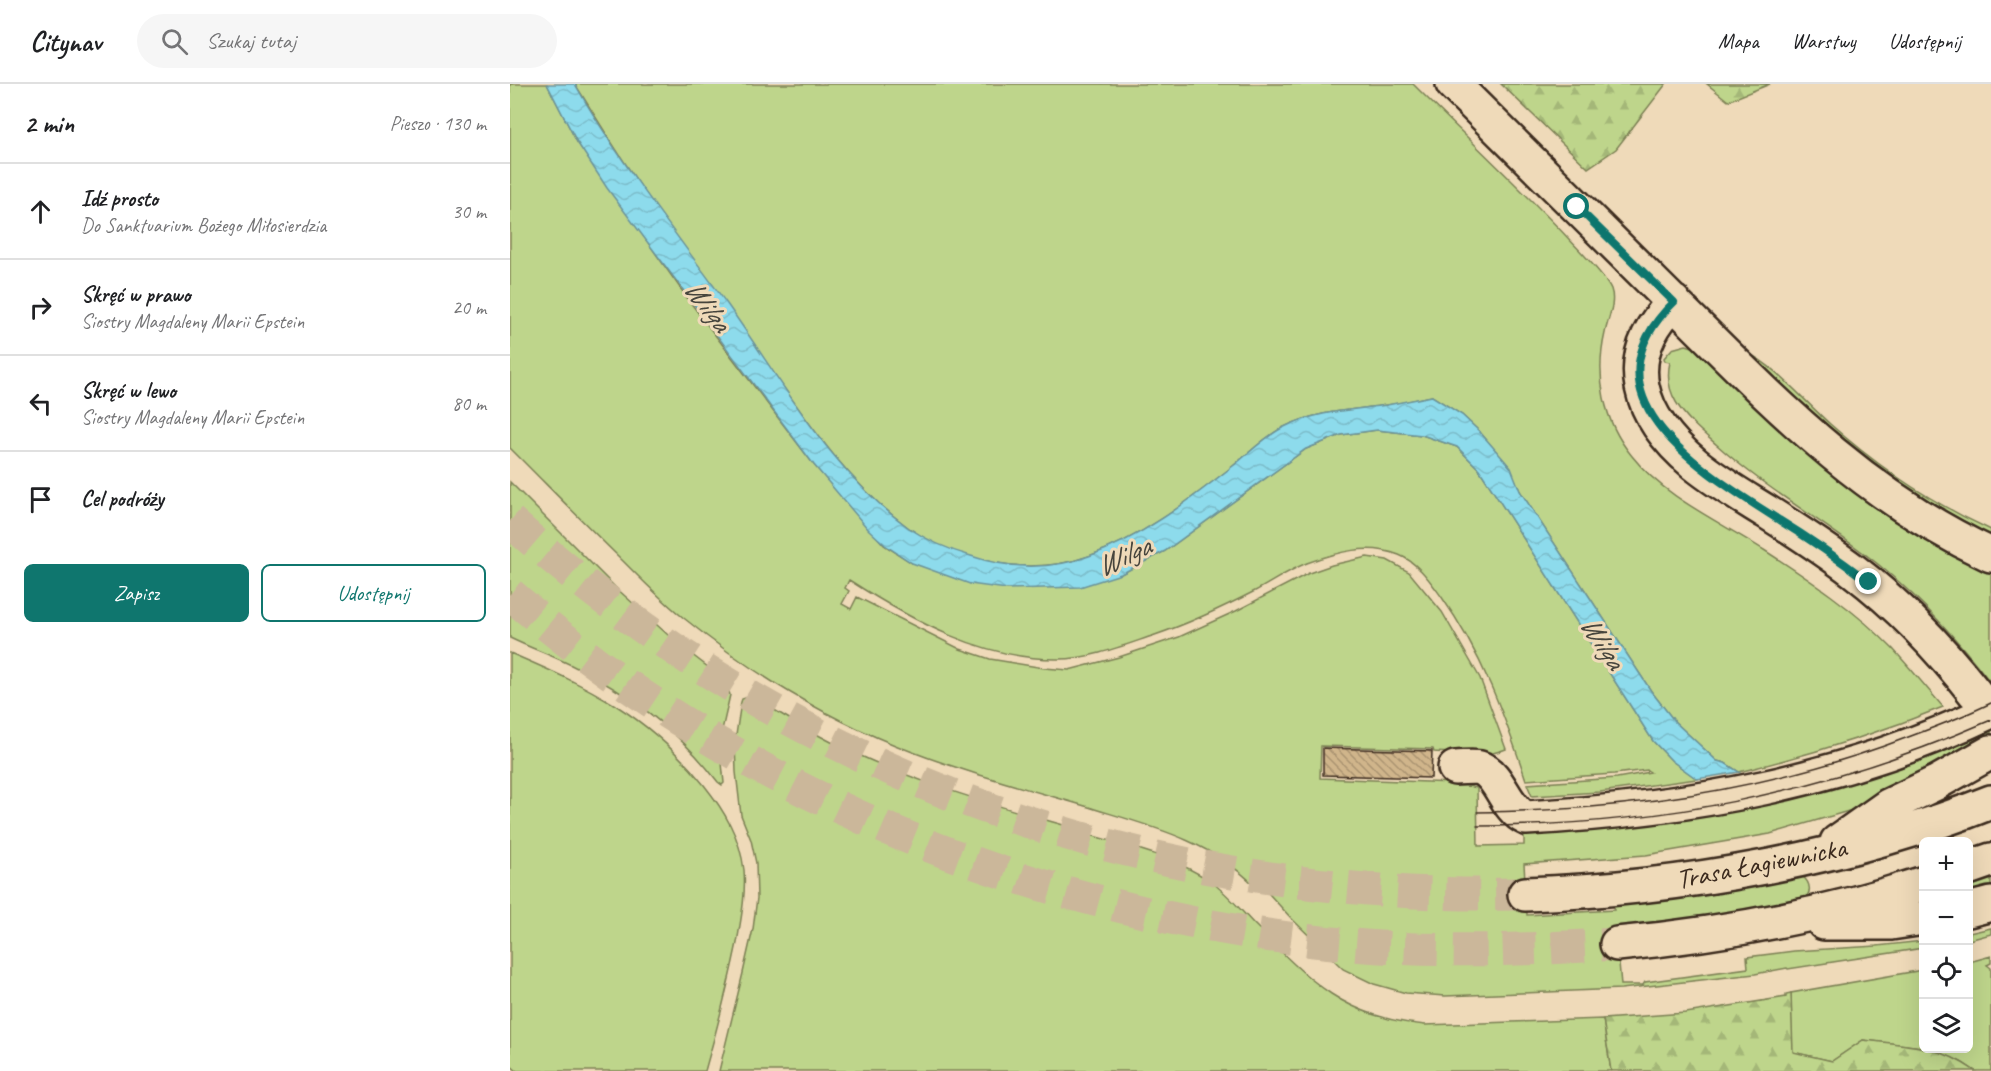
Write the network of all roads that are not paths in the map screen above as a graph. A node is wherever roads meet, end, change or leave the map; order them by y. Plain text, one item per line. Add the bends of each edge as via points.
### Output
1 (1453, 84) edge
2 (1674, 302) junction
3 (1991, 555) edge
4 (1983, 702) edge
5 (1991, 752) edge
6 (1455, 768) dead end
7 (1991, 802) edge
8 (1821, 853) junction
9 (1991, 860) edge
10 (1973, 866) edge
11 (1919, 884) edge
12 (1525, 894) tunnel mouth
13 (1991, 904) edge
14 (1973, 909) edge
15 (1919, 919) edge
16 (1765, 923) junction
17 (1617, 944) tunnel mouth

1 - 2 street
2 - 3 street via 1845,464 1897,504
2 - 4 street via 1648,336 1640,361 1644,397 1663,430 1703,470 1815,543 1887,598 1938,648
4 - 6 street via 1894,751 1819,775 1716,798 1626,812 1526,818 1512,808 1487,772 1480,768
5 - 8 street via 1888,806
7 - 8 street, Trasa Łagiewnicka
8 - 12 street, Trasa Łagiewnicka via 1724,874
9 - 10 street
11 - 16 street, Trasa Łagiewnicka via 1817,913
13 - 14 street
15 - 16 street via 1891,923
16 - 17 street, Trasa Łagiewnicka

